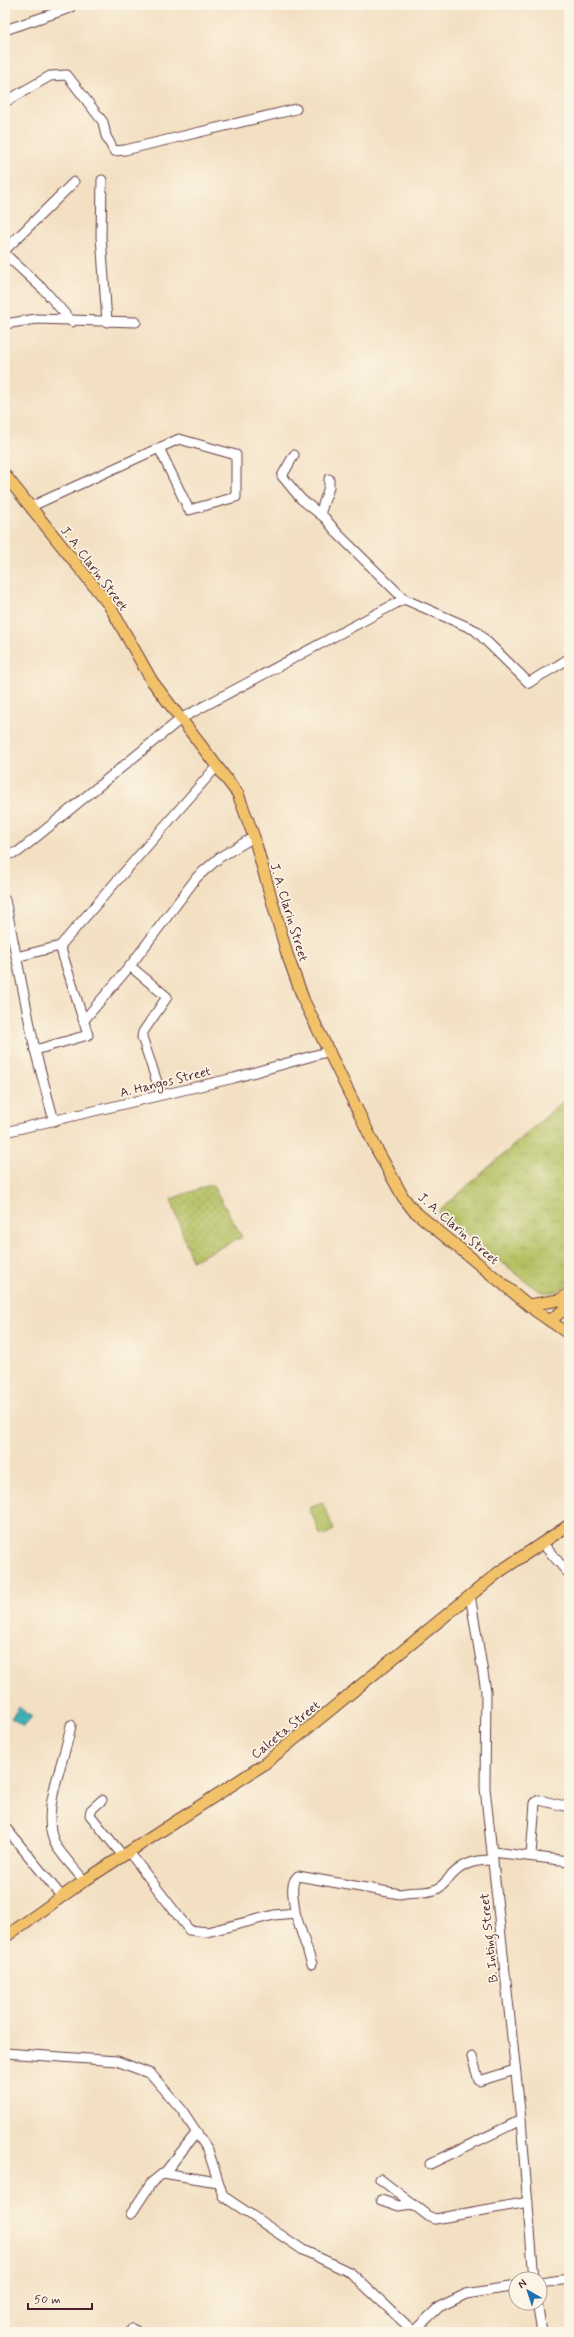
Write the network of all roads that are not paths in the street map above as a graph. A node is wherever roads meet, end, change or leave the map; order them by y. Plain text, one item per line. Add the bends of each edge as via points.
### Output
1 (70, 8) dead end
2 (5, 30) edge
3 (5, 102) edge
4 (296, 109) dead end
5 (102, 180) dead end
6 (74, 182) dead end
7 (5, 250) edge
8 (5, 254) edge
9 (72, 322) junction
10 (107, 322) junction
11 (136, 322) dead end
12 (5, 324) edge
13 (159, 448) junction
14 (294, 456) dead end
15 (5, 475) edge
16 (329, 479) dead end
17 (30, 506) junction
18 (320, 514) junction
19 (404, 599) junction
20 (569, 658) edge
21 (182, 718) junction
22 (218, 766) junction
23 (254, 837) junction
24 (5, 855) edge
25 (5, 900) edge
26 (60, 946) junction
27 (16, 957) junction
28 (130, 966) junction
29 (84, 1020) junction
30 (35, 1050) junction
31 (330, 1051) junction
32 (160, 1094) junction
33 (54, 1121) junction
34 (5, 1132) edge
35 (569, 1294) edge
36 (529, 1305) junction
37 (569, 1305) edge
38 (550, 1320) junction
39 (567, 1329) edge
40 (569, 1525) edge
41 (542, 1543) junction
42 (569, 1574) edge
43 (470, 1595) junction
44 (71, 1725) dead end
45 (102, 1800) dead end
46 (569, 1807) edge
47 (5, 1827) edge
48 (126, 1854) junction
49 (531, 1855) junction
50 (493, 1856) junction
51 (569, 1861) edge
52 (84, 1881) junction
53 (62, 1897) junction
54 (295, 1913) junction
55 (5, 1937) edge
56 (312, 1964) dead end
57 (5, 2053) edge
58 (472, 2057) dead end
59 (515, 2070) junction
60 (520, 2120) junction
61 (197, 2132) junction
62 (430, 2164) dead end
63 (164, 2173) junction
64 (380, 2180) dead end
65 (217, 2182) junction
66 (394, 2191) junction
67 (528, 2202) junction
68 (412, 2204) junction
69 (131, 2214) dead end
70 (533, 2271) edge
71 (569, 2279) edge
72 (548, 2282) edge
73 (508, 2287) edge
74 (538, 2311) edge
75 (130, 2332) edge
76 (138, 2332) edge
77 (413, 2332) edge
78 (542, 2332) edge

1 - 2 street
3 - 4 street via 50,76 67,75 104,122 106,136 114,151
5 - 10 street via 101,236
6 - 7 street
8 - 9 street via 45,291
9 - 10 street
9 - 12 street via 36,319
10 - 11 street
13 - 13 street via 179,439 236,455 236,497 189,510
13 - 17 street
14 - 18 street via 282,476 301,499
15 - 17 main road, J. A. Clarin Street
16 - 18 street
17 - 21 main road, J. A. Clarin Street via 109,605 152,681
18 - 19 street
19 - 20 street via 475,630 529,683 541,673 553,670
19 - 21 street
21 - 22 main road, J. A. Clarin Street
21 - 24 street via 18,852
22 - 23 main road, J. A. Clarin Street via 238,794
22 - 26 street
23 - 28 street via 220,857 197,877
23 - 31 main road, J. A. Clarin Street via 287,954 304,1001
25 - 27 street
26 - 27 street
26 - 29 street
27 - 30 street
28 - 29 street
28 - 32 street via 167,997 142,1037
29 - 30 street via 88,1035
30 - 33 street
31 - 32 street, A. Hangos Street via 234,1078
31 - 36 main road, J. A. Clarin Street via 375,1146 406,1202
32 - 33 street, A. Hangos Street
33 - 34 street, A. Hangos Street
35 - 36 main road via 552,1302
36 - 38 main road, J. A. Clarin Street
37 - 38 main road
38 - 39 main road, J. A. Clarin Street
40 - 41 main road, Calceta Street
41 - 42 street
41 - 43 main road, Calceta Street
43 - 48 main road, Calceta Street via 263,1765
43 - 50 street, B. Inting Street via 486,1691 485,1788
44 - 52 street via 53,1793 50,1815 52,1836 57,1847
45 - 48 street via 90,1815
46 - 49 street via 539,1800 535,1803
47 - 53 street
48 - 52 main road, Calceta Street
48 - 54 street via 189,1930 207,1932 274,1915
49 - 50 street
49 - 51 street
50 - 54 street via 464,1865 432,1891 400,1894 298,1876 295,1878 292,1891
50 - 59 street, B. Inting Street
52 - 53 main road, Calceta Street
53 - 55 main road, Calceta Street
54 - 56 street
57 - 61 street via 117,2061 151,2074
58 - 59 street via 479,2081
59 - 60 street, B. Inting Street
60 - 62 street
60 - 67 street, B. Inting Street
61 - 63 street
61 - 65 street via 208,2150
63 - 65 street
63 - 69 street via 152,2182
64 - 66 street
65 - 77 street via 223,2196 303,2250 351,2273
66 - 68 street
66 - 68 street via 379,2201 399,2206
67 - 68 street via 466,2212 443,2219 428,2216
67 - 70 street, B. Inting Street
71 - 72 street
73 - 77 street via 466,2294 439,2307
74 - 78 street
75 - 76 street via 132,2329

